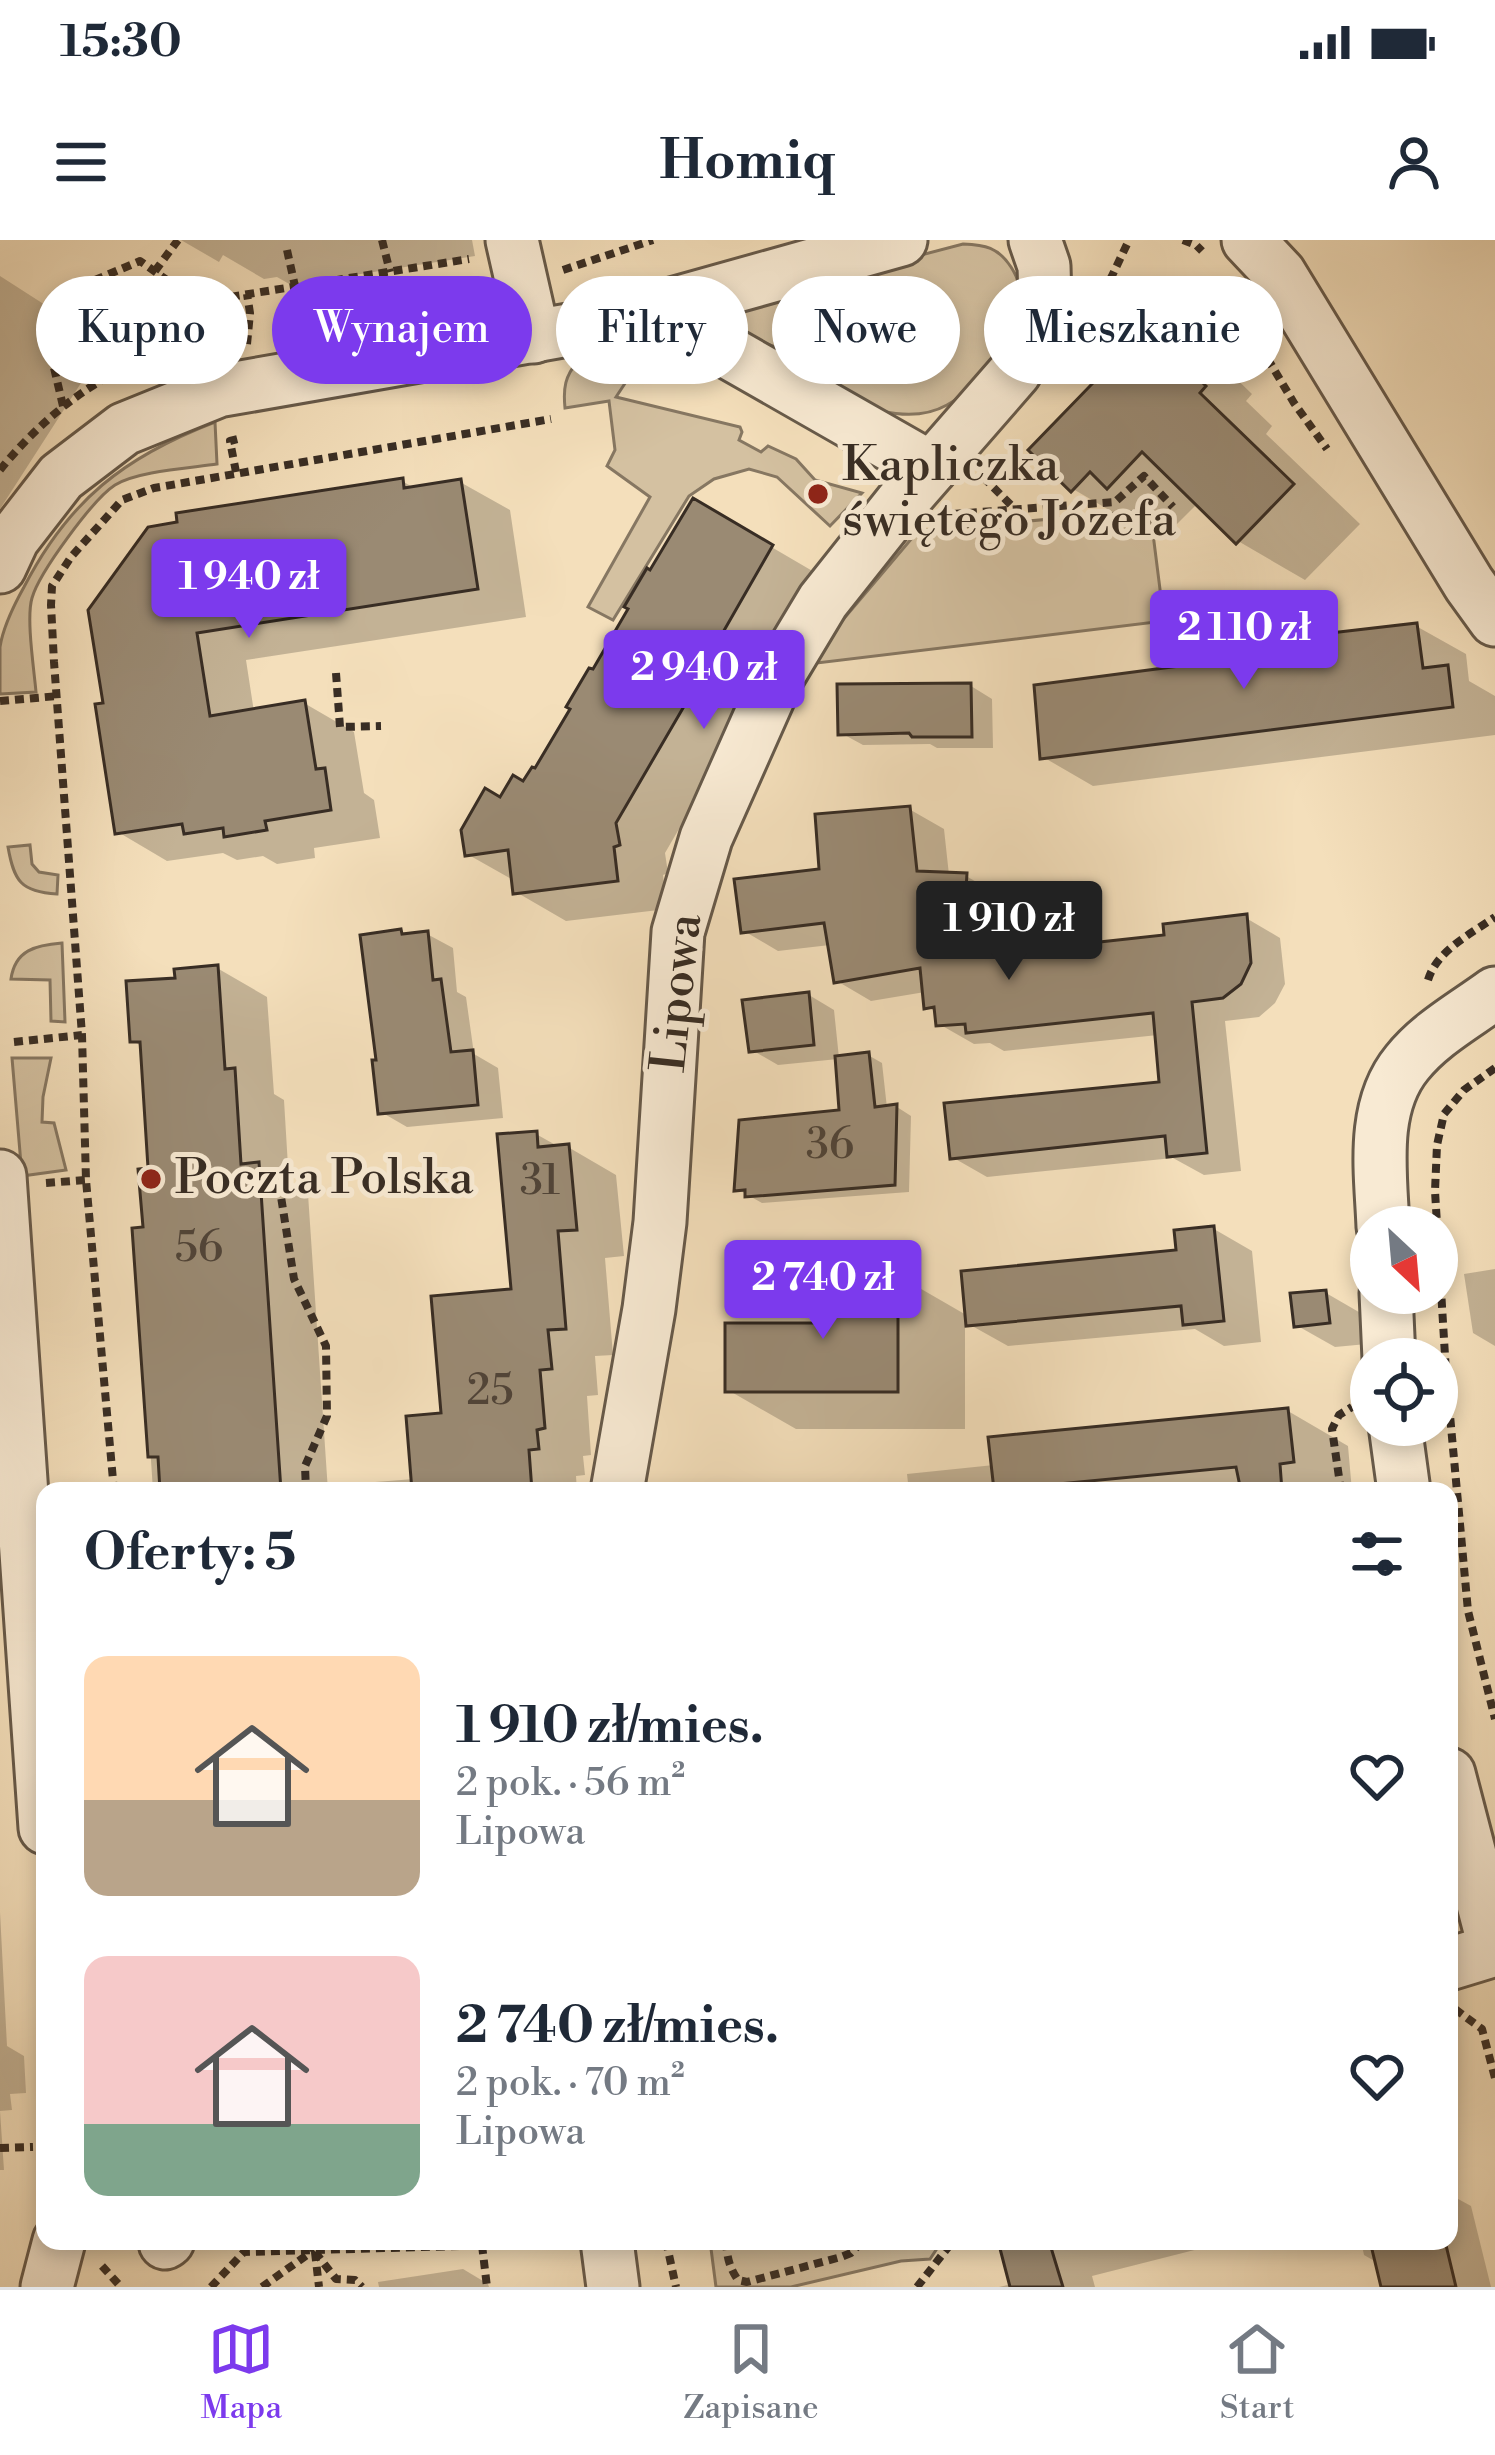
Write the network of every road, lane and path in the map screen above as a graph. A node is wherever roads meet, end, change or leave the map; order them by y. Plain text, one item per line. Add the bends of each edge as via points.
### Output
1 (178, 240) edge
2 (382, 240) edge
3 (653, 240) edge
4 (901, 240) edge
5 (1035, 240) edge
6 (1248, 240) edge
7 (287, 250) dead end
8 (501, 260) edge
9 (154, 271) junction
10 (389, 272) junction
11 (104, 276) edge
12 (161, 276) edge
13 (293, 276) edge
14 (362, 276) edge
15 (748, 284) edge
16 (248, 300) edge
17 (250, 313) dead end
18 (556, 333) edge
19 (534, 337) junction
20 (748, 364) edge
21 (58, 384) edge
22 (97, 384) edge
23 (64, 406) junction
24 (551, 418) dead end
25 (230, 441) dead end
26 (0, 470) edge
27 (236, 472) junction
28 (946, 482) junction
29 (1173, 507) dead end
30 (1015, 509) junction
31 (0, 567) edge
32 (1495, 620) edge
33 (336, 673) dead end
34 (58, 696) junction
35 (0, 700) edge
36 (381, 726) dead end
37 (1495, 993) edge
38 (82, 1035) junction
39 (14, 1042) dead end
40 (1495, 1068) edge
41 (22, 1179) edge
42 (86, 1180) junction
43 (279, 1184) dead end
44 (1382, 1206) edge
45 (1350, 1411) edge
46 (1389, 1446) edge
47 (113, 1482) edge
48 (306, 1482) edge
49 (619, 1482) edge
50 (1340, 1482) edge
51 (1401, 1482) edge
52 (1456, 1482) edge
53 (1458, 1502) edge
54 (25, 1633) edge
55 (1495, 1719) edge
56 (36, 1740) edge
57 (1458, 1808) edge
58 (1495, 1950) edge
59 (1458, 1961) edge
60 (1458, 2012) edge
61 (1495, 2078) edge
62 (33, 2146) dead end
63 (0, 2148) edge
64 (342, 2250) edge
65 (483, 2250) edge
66 (597, 2250) edge
67 (668, 2250) edge
68 (727, 2250) edge
69 (854, 2250) edge
70 (945, 2250) edge
71 (314, 2251) junction
72 (80, 2252) edge
73 (47, 2287) edge
74 (121, 2287) edge
75 (211, 2287) edge
76 (262, 2287) edge
77 (319, 2287) edge
78 (362, 2287) edge
79 (487, 2287) edge
80 (613, 2287) edge
81 (676, 2287) edge
82 (917, 2287) edge

1 - 9 path
2 - 10 path
3 - 8 path
4 - 15 street
5 - 28 street, Lipowa via 1045,300 1037,333
6 - 32 street via 1280,274
7 - 13 path
8 - 10 path
8 - 19 street
9 - 11 path via 140,261
9 - 12 path
10 - 14 path
16 - 17 path
18 - 19 street
19 - 31 street via 218,391 124,429 61,477
20 - 28 street
21 - 23 path
22 - 23 path
23 - 26 path
24 - 27 path
25 - 27 path
27 - 34 path via 122,500 71,557 52,586
28 - 30 path
28 - 30 path
28 - 49 street, Lipowa via 823,601 778,676 706,838 677,932 657,1244
29 - 30 path via 1144,476 1115,502
33 - 36 path via 340,727
34 - 35 path
34 - 38 path
37 - 44 street via 1427,1042 1394,1081 1379,1138
38 - 39 path
38 - 42 path
40 - 52 path via 1444,1114 1437,1145
41 - 42 path
41 - 54 street
42 - 47 path
43 - 48 path via 294,1279 326,1346 327,1417
45 - 50 path via 1333,1423
46 - 51 street
53 - 55 path via 1468,1611
54 - 56 street
57 - 58 street
58 - 59 street
60 - 61 path via 1482,2030
62 - 63 path
64 - 71 path
65 - 79 path
66 - 80 street
67 - 81 path
68 - 69 path via 734,2274 747,2282
70 - 82 path
71 - 75 path via 244,2252
71 - 76 path
71 - 77 path
71 - 78 path via 336,2279
72 - 73 street
72 - 74 path

